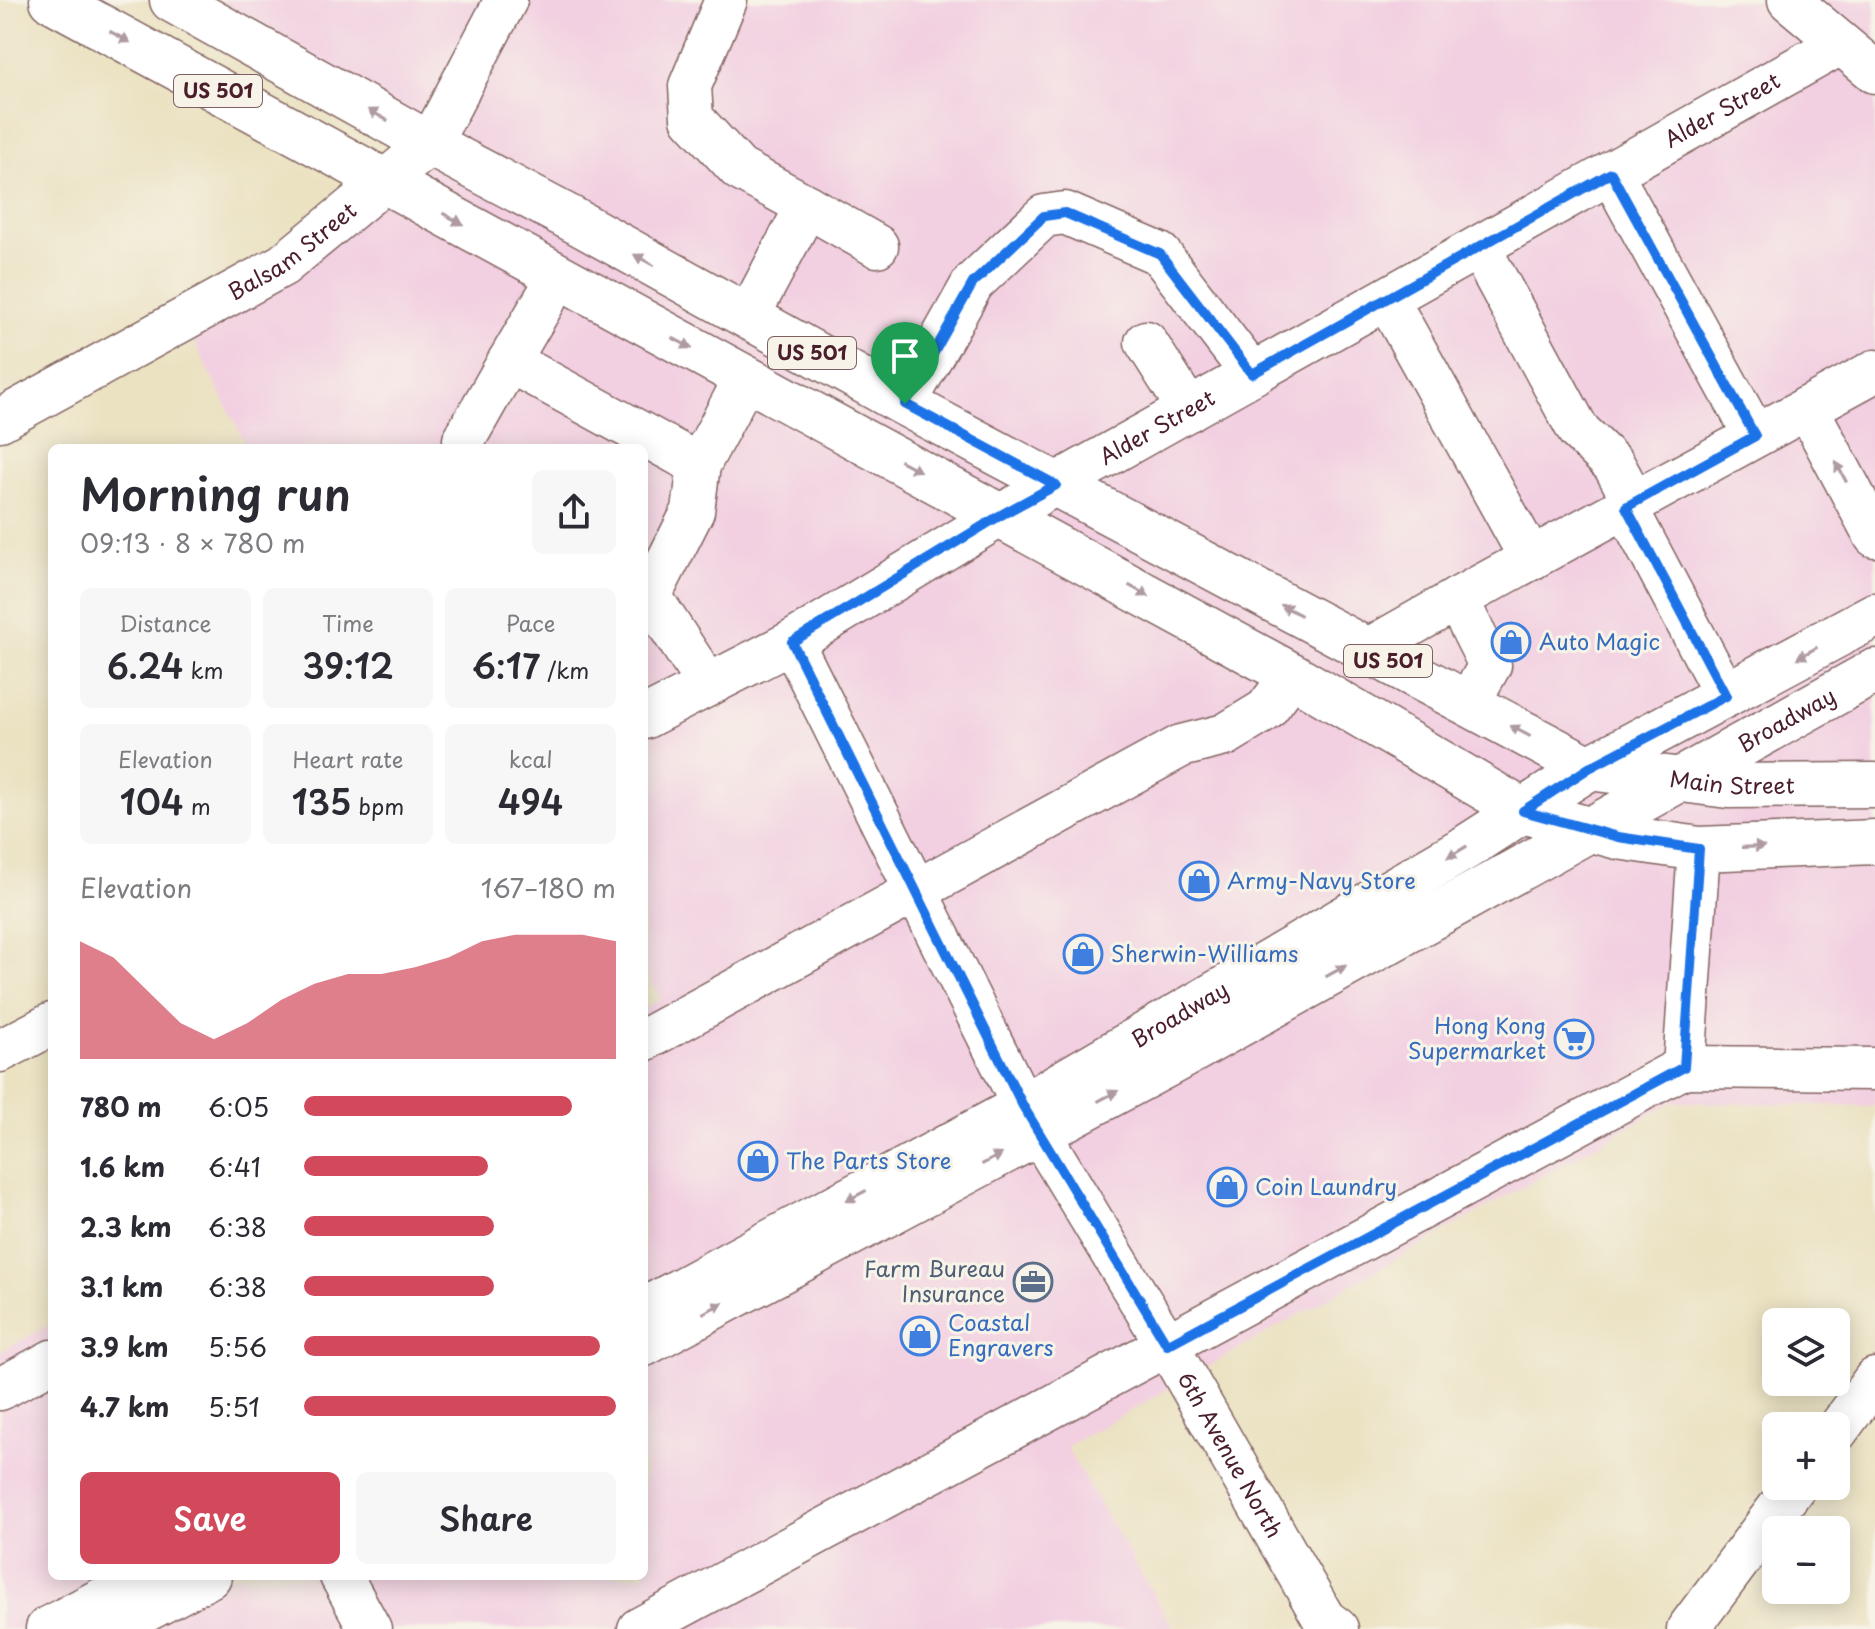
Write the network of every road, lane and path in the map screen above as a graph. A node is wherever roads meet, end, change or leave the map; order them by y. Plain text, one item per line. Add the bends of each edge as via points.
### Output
1 (52, 0) edge
2 (172, 0) edge
3 (506, 0) edge
4 (726, 0) edge
5 (1789, 0) edge
6 (1840, 44) junction
7 (1875, 72) edge
8 (430, 144) junction
9 (1611, 173) junction
10 (384, 182) junction
11 (807, 206) junction
12 (877, 246) dead end
13 (1479, 247) junction
14 (559, 276) junction
15 (1387, 299) junction
16 (748, 317) junction
17 (1146, 342) dead end
18 (509, 361) junction
19 (1875, 371) edge
20 (1252, 374) junction
21 (746, 377) junction
22 (905, 404) junction
23 (1807, 408) junction
24 (1189, 410) junction
25 (0, 420) edge
26 (1755, 436) junction
27 (464, 440) dead end
28 (699, 465) junction
29 (1056, 485) junction
30 (1630, 504) junction
31 (1001, 515) junction
32 (1875, 536) edge
33 (1531, 559) junction
34 (1457, 599) junction
35 (1875, 615) edge
36 (792, 642) junction
37 (1367, 650) junction
38 (1875, 671) edge
39 (1292, 675) junction
40 (708, 685) junction
41 (1726, 696) junction
42 (1468, 704) junction
43 (648, 716) edge
44 (1589, 768) junction
45 (1679, 779) junction
46 (1875, 785) edge
47 (1523, 811) junction
48 (1593, 830) junction
49 (1875, 842) edge
50 (1699, 849) junction
51 (916, 891) junction
52 (648, 1038) edge
53 (1684, 1067) junction
54 (1875, 1069) edge
55 (1032, 1120) junction
56 (648, 1308) edge
57 (648, 1342) edge
58 (1167, 1345) junction
59 (48, 1363) edge
60 (1875, 1379) edge
61 (0, 1389) edge
62 (1850, 1413) edge
63 (1785, 1500) edge
64 (140, 1580) edge
65 (201, 1580) edge
66 (343, 1580) edge
67 (1321, 1626) edge
68 (48, 1629) edge
69 (109, 1629) edge
70 (370, 1629) edge
71 (639, 1629) edge
72 (1688, 1629) edge

1 -> 10 main road, US 501
8 -> 2 main road, US 501
3 - 8 street, Balsam Street
4 - 11 street via 690,86 692,118 739,169
5 - 6 street
6 - 7 street
6 - 9 street, Alder Street
8 - 10 street, Balsam Street
16 -> 8 main road, US 501
9 - 13 street, Alder Street
9 - 26 street
10 -> 14 main road, US 501
10 - 25 street, Balsam Street via 283,265
11 - 12 street
11 - 16 street
13 - 15 street, Alder Street
13 - 30 street via 1578,430 1614,465
14 - 18 street
14 -> 21 main road, US 501
15 - 20 street, Alder Street
15 - 33 street
16 - 22 main road, US 501
17 - 24 street
18 - 27 street
18 - 28 street
19 - 23 street
20 - 22 street via 1160,254 1065,213 1044,216 973,283
20 - 24 street, Alder Street
21 - 28 street
21 -> 31 main road, US 501
22 - 29 main road, US 501
23 - 26 street
32 -> 23 street
24 - 29 street, Alder Street
26 - 30 street
28 - 40 street via 693,511 650,596
29 - 31 street, Alder Street
37 -> 29 main road, US 501
30 - 33 street
30 - 41 street
31 - 36 street, Alder Street
31 -> 39 main road, US 501
33 - 34 street
34 - 37 street
34 - 42 street via 1490,665
35 -> 41 main road, Broadway
36 - 40 street, Alder Street
36 - 51 street, 6th Avenue North
37 - 42 main road, US 501
38 - 45 main road, Broadway
39 - 47 main road, US 501
39 - 51 street via 1266,710 1225,735 1181,746
40 - 43 street, Alder Street
41 - 44 main road, Broadway
44 -> 42 main road, US 501
44 - 45 main road, Main Street / US 501
44 - 47 main road, Broadway
45 - 46 main road, Main Street / US 501 via 1728,786
45 - 48 main road, Broadway
47 - 48 main road, US 501
47 -> 55 main road, Broadway
48 - 50 main road, US 501
55 -> 48 main road, Broadway via 1172,1062
50 -> 49 main road, US 501
50 - 53 street
51 - 52 street
51 - 55 street, 6th Avenue North
53 - 54 street
53 - 58 street
55 -> 56 main road, Broadway
57 -> 55 main road, Broadway
55 - 58 street, 6th Avenue North
58 - 67 street, 6th Avenue North
58 - 71 street
59 - 61 street
60 - 62 street
63 - 72 street
64 - 68 main road
65 - 69 main road
66 - 70 street

